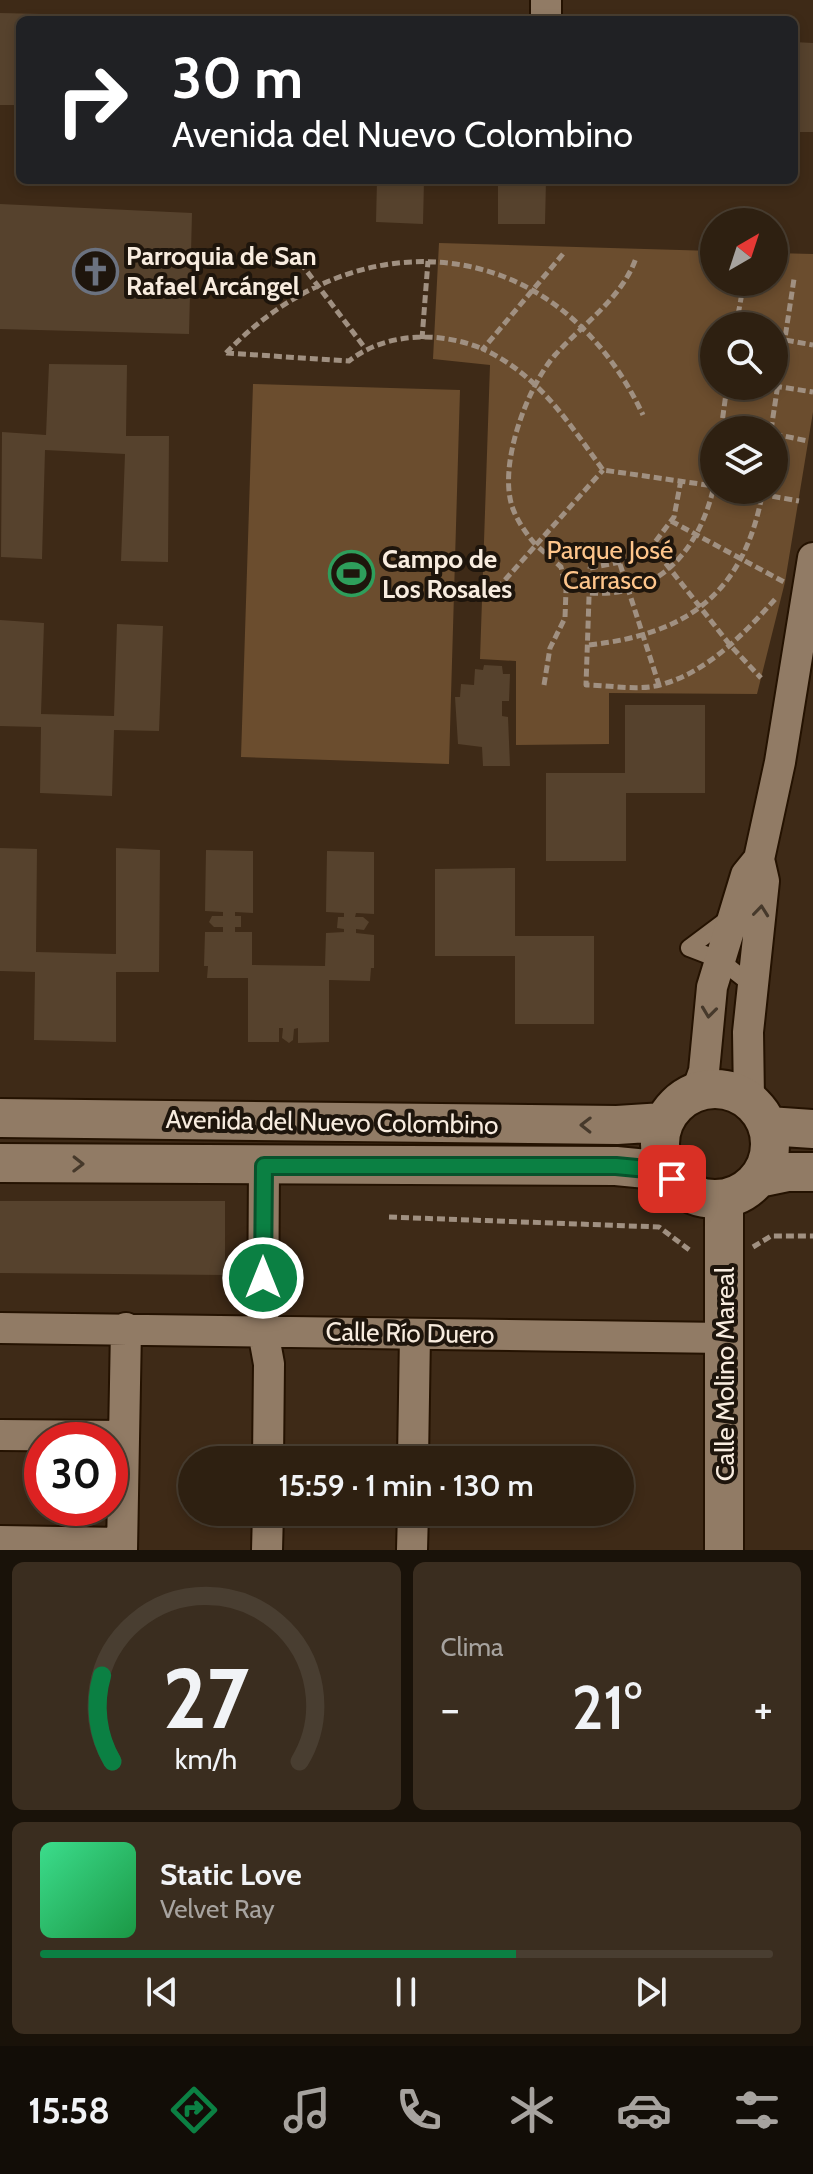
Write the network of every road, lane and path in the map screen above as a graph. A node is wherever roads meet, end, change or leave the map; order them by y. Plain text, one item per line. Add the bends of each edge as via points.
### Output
1 (293, 253) dead end
2 (563, 254) dead end
3 (636, 258) dead end
4 (428, 261) junction
5 (794, 279) dead end
6 (317, 285) junction
7 (533, 291) junction
8 (788, 320) edge
9 (582, 326) junction
10 (422, 339) junction
11 (788, 341) edge
12 (813, 345) edge
13 (365, 348) junction
14 (483, 349) junction
15 (536, 384) junction
16 (788, 388) edge
17 (813, 392) edge
18 (643, 415) dead end
19 (788, 436) edge
20 (808, 441) dead end
21 (603, 470) junction
22 (681, 480) junction
23 (700, 483) edge
24 (788, 498) edge
25 (799, 501) dead end
26 (708, 504) edge
27 (759, 504) edge
28 (671, 521) junction
29 (699, 535) junction
30 (536, 545) junction
31 (652, 546) junction
32 (742, 558) junction
33 (813, 558) edge
34 (620, 564) junction
35 (669, 568) junction
36 (785, 582) dead end
37 (497, 589) dead end
38 (628, 589) junction
39 (783, 591) dead end
40 (590, 593) junction
41 (700, 608) junction
42 (808, 615) edge
43 (643, 637) junction
44 (589, 645) junction
45 (730, 645) junction
46 (761, 678) dead end
47 (544, 685) dead end
48 (659, 685) junction
49 (759, 859) junction
50 (720, 960) junction
51 (753, 986) junction
52 (697, 1091) junction
53 (759, 1113) junction
54 (0, 1118) edge
55 (664, 1122) junction
56 (813, 1129) edge
57 (0, 1163) edge
58 (264, 1166) junction
59 (813, 1172) edge
60 (759, 1178) junction
61 (672, 1179) junction
62 (724, 1199) junction
63 (389, 1217) dead end
64 (813, 1236) edge
65 (725, 1250) junction
66 (0, 1328) edge
67 (126, 1328) junction
68 (263, 1331) junction
69 (415, 1334) junction
70 (725, 1338) junction
71 (124, 1422) edge
72 (0, 1435) edge
73 (24, 1435) edge
74 (268, 1446) edge
75 (413, 1446) edge
76 (122, 1526) edge
77 (268, 1526) edge
78 (413, 1526) edge
79 (0, 1541) edge
80 (122, 1546) edge
81 (267, 1550) edge
82 (412, 1550) edge
83 (724, 1550) edge

1 - 6 path
2 - 7 path
3 - 9 path via 625,285
4 - 6 path via 376,264
4 - 7 path via 494,274
4 - 10 path
5 - 8 path
6 - 13 path
6 - 13 path via 274,309 226,353 349,361
7 - 9 path
7 - 14 path
9 - 15 path
9 - 18 path via 620,372
10 - 13 path via 388,339
10 - 14 path
11 - 12 path
14 - 15 path
15 - 21 path
15 - 30 path via 508,480 513,508
16 - 17 path
19 - 20 path
21 - 22 path
21 - 30 path
22 - 23 path
22 - 28 path
24 - 25 path
26 - 29 path
27 - 32 path
28 - 29 path
28 - 31 path
29 - 32 path
29 - 35 path
30 - 37 path
30 - 47 path via 561,567 566,590 565,618 550,648
31 - 34 path
31 - 35 path
32 - 36 path
32 - 41 path
33 - 42 street
34 - 38 path
34 - 40 path via 590,568
35 - 38 path
35 - 41 path
38 - 40 path
38 - 43 path
39 - 45 path
40 - 44 path
41 - 43 path
41 - 45 path
42 - 49 street
43 - 44 path
43 - 48 path
44 - 48 path via 586,685
45 - 46 path
45 - 48 path
49 - 50 street via 746,875
51 -> 49 street via 764,881
50 - 51 lane
50 -> 52 street
51 - 53 street via 746,1060
52 - 53 street via 733,1091
52 - 55 street via 683,1098
53 - 56 street
53 - 60 street via 771,1144
55 -> 54 street, Avenida del Nuevo Colombino
55 - 61 street via 660,1152
57 -> 58 street, Avenida del Nuevo Colombino
58 - 61 street, Avenida del Nuevo Colombino via 616,1166 647,1169
58 - 68 street
59 - 60 street
60 - 62 street
61 - 62 street via 696,1196
62 - 65 street, Calle Molino Mareal
63 - 65 path via 659,1227 693,1253
64 - 65 path via 771,1236 750,1248
65 - 70 street, Calle Molino Mareal
66 - 67 street, Calle Río Duero
67 - 68 street, Calle Río Duero
67 - 71 street
68 - 69 street, Calle Río Duero
68 - 74 street via 269,1364
69 - 70 street, Calle Río Duero
69 - 75 street
70 - 83 street, Calle Molino Mareal
72 - 73 street
76 - 80 street
77 - 81 street
78 - 82 street
79 - 80 street

